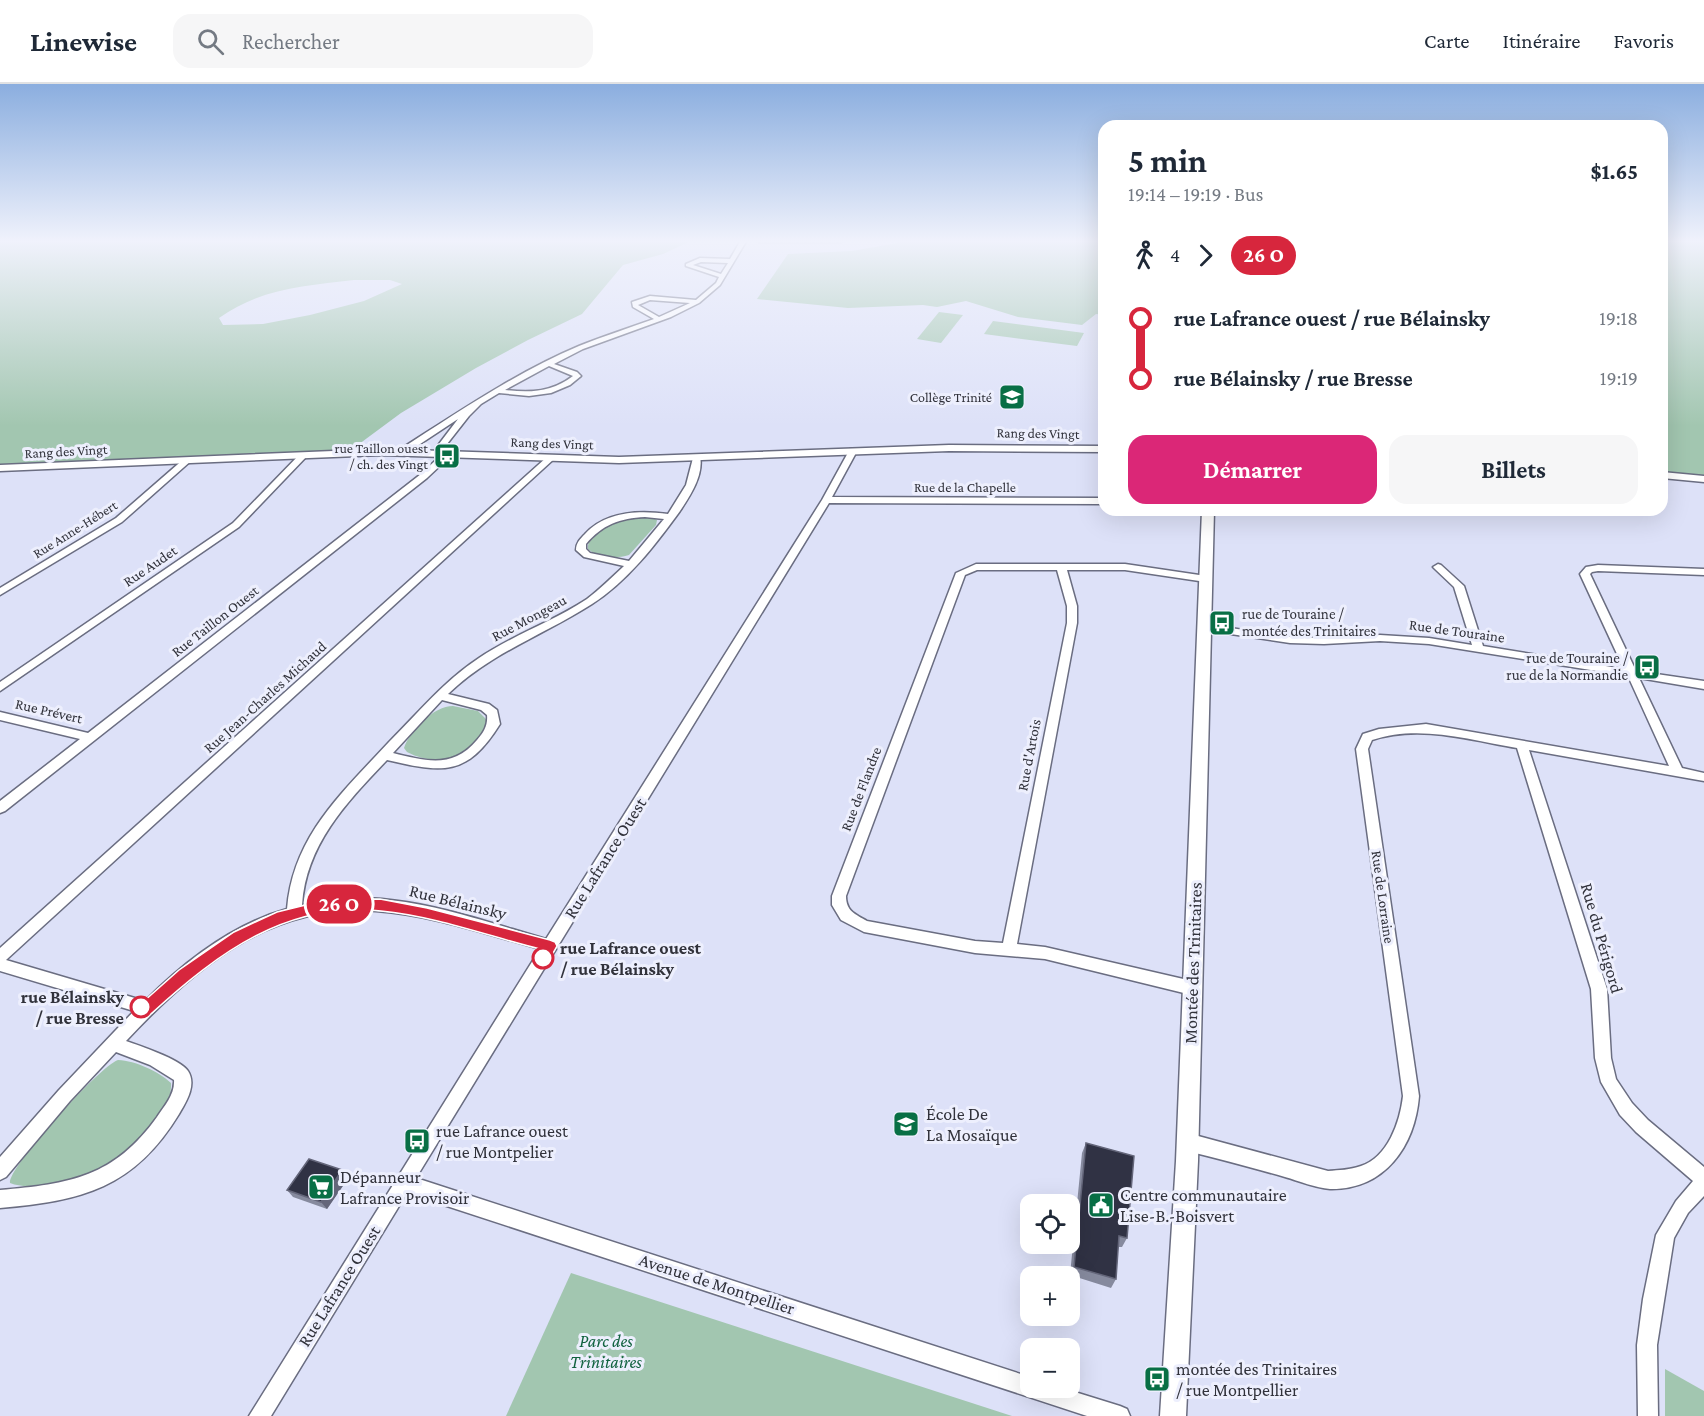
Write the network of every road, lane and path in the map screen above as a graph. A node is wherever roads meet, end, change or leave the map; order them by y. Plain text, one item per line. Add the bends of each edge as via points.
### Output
1 (636, 302) edge
2 (697, 302) edge
3 (659, 320) junction
4 (548, 364) junction
5 (497, 391) junction
6 (478, 403) junction
7 (1098, 449) edge
8 (853, 451) junction
9 (402, 452) junction
10 (444, 454) junction
11 (304, 455) junction
12 (697, 458) junction
13 (550, 459) junction
14 (188, 460) junction
15 (0, 468) edge
16 (1668, 476) edge
17 (1704, 479) edge
18 (826, 500) junction
19 (1098, 501) edge
20 (1208, 516) edge
21 (670, 517) junction
22 (630, 564) junction
23 (1061, 567) junction
24 (1438, 567) dead end
25 (1704, 572) edge
26 (1206, 579) junction
27 (0, 592) edge
28 (1204, 627) junction
29 (1478, 648) junction
30 (1632, 673) junction
31 (1704, 685) edge
32 (0, 687) edge
33 (440, 696) junction
34 (0, 716) edge
35 (90, 737) junction
36 (1522, 746) junction
37 (384, 755) junction
38 (1678, 772) junction
39 (1704, 777) edge
40 (0, 807) edge
41 (294, 912) junction
42 (550, 946) junction
43 (1009, 949) junction
44 (0, 957) edge
45 (0, 964) edge
46 (1192, 988) junction
47 (146, 1008) junction
48 (113, 1043) junction
49 (1187, 1142) junction
50 (0, 1172) edge
51 (1704, 1181) edge
52 (403, 1183) junction
53 (0, 1199) edge
54 (1020, 1383) edge
55 (1065, 1398) edge
56 (259, 1416) edge
57 (1120, 1416) edge
58 (1173, 1416) edge
59 (1648, 1416) edge

1 - 3 street via 635,306
2 - 3 street
3 - 4 street
4 - 5 street
4 - 5 street via 578,376 552,392
5 - 6 street
6 - 9 street
6 - 10 street, Rue Taillon Ouest via 443,444
7 - 8 street, Rang des Vingt
8 - 12 street, Rang des Vingt
8 - 18 street, Rue Lafrance Ouest
9 - 10 street, Rang des Vingt
9 - 11 street, Rang des Vingt
10 - 13 street, Rang des Vingt
10 - 35 street, Rue Taillon Ouest via 424,476
11 - 14 street, Rang des Vingt
11 - 32 street, Rue Audet via 236,525
12 - 13 street, Rang des Vingt
12 - 21 street, Rue Mongeau via 689,489
13 - 44 street, Rue Jean-Charles Michaud
14 - 15 street, Rang des Vingt
14 - 27 street, Rue Anne-Hébert via 119,520
16 - 17 street
18 - 19 street, Rue de la Chapelle
18 - 42 street, Rue Lafrance Ouest
20 - 26 street, Montée des Trinitaires
21 - 22 street, Rue Mongeau
21 - 22 street via 612,518 581,544 589,556
22 - 33 street, Rue Mongeau via 591,601 494,654
23 - 26 street, Rue de Flandre via 1132,567
23 - 43 street, Rue d'Artois via 1072,606 1072,623
23 - 43 street, Rue de Flandre via 976,567 959,574 839,896 843,913 859,924 962,945
24 - 29 street via 1459,586
25 - 30 street via 1598,568 1586,572
26 - 28 street, Montée des Trinitaires
28 - 29 street, Rue de Touraine via 1290,640 1391,638
28 - 46 street, Montée des Trinitaires
29 - 30 street, Rue de Touraine
30 - 31 street, Rue de Touraine
30 - 38 street
33 - 37 street, Rue Mongeau
33 - 37 street via 485,707 493,713 494,724 474,750 461,760 442,766
34 - 35 street, Rue Prévert
35 - 40 street, Rue Taillon Ouest
36 - 38 street, Rue de Lorraine
36 - 49 street, Rue de Lorraine via 1420,727 1374,734 1363,743 1411,1096 1389,1158 1368,1173 1328,1180
36 - 51 street, Rue du Périgord via 1599,988 1604,1066 1609,1082 1642,1126
37 - 41 street, Rue Mongeau via 319,833 297,880
38 - 39 street, Rue de Lorraine
41 - 42 street, Rue Bélainsky via 326,905 380,905
41 - 47 street, Rue Bélainsky via 221,947
42 - 52 street, Rue Lafrance Ouest
43 - 46 street, Rue de Flandre via 1066,958
45 - 47 street
46 - 49 street, Montée des Trinitaires
47 - 48 street, Rue Bélainsky
48 - 50 street, Rue Bélainsky
48 - 53 street via 181,1075 181,1095 167,1118 133,1158 103,1180 54,1193
49 - 58 street, Montée des Trinitaires
51 - 59 street via 1665,1235 1647,1345
52 - 54 street, Avenue de Montpellier
52 - 56 street, Rue Lafrance Ouest
55 - 57 street, Avenue de Montpellier

